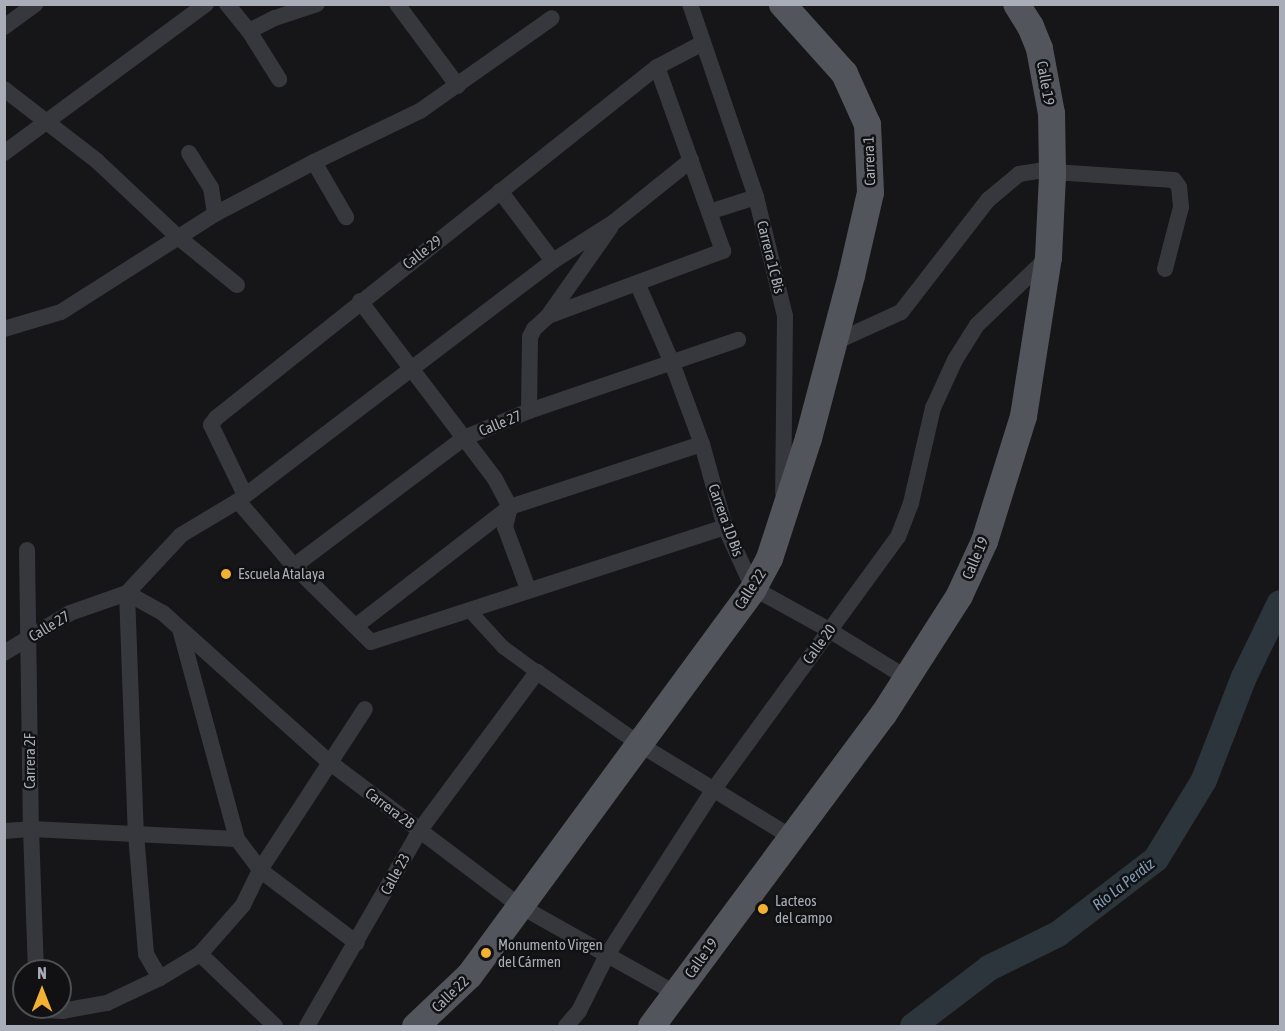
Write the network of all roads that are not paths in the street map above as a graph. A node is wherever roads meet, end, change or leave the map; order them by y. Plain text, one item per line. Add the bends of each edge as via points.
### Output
1 (36, 4) edge
2 (206, 4) edge
3 (227, 4) edge
4 (317, 4) edge
5 (397, 4) edge
6 (690, 4) edge
7 (782, 4) edge
8 (1016, 4) edge
9 (552, 18) dead end
10 (4, 27) edge
11 (249, 31) junction
12 (703, 44) junction
13 (657, 67) junction
14 (279, 79) dead end
15 (458, 86) junction
16 (4, 90) edge
17 (46, 122) junction
18 (4, 153) edge
19 (189, 153) dead end
20 (691, 160) junction
21 (314, 162) junction
22 (1052, 174) junction
23 (500, 191) junction
24 (756, 197) junction
25 (709, 212) junction
26 (215, 214) junction
27 (346, 217) dead end
28 (614, 222) junction
29 (178, 237) junction
30 (1048, 257) junction
31 (553, 261) junction
32 (1165, 269) dead end
33 (237, 285) dead end
34 (638, 285) junction
35 (360, 301) junction
36 (548, 316) junction
37 (4, 329) edge
38 (738, 340) dead end
39 (833, 343) junction
40 (672, 363) junction
41 (411, 370) junction
42 (528, 411) junction
43 (464, 438) junction
44 (702, 444) junction
45 (242, 498) junction
46 (510, 507) junction
47 (782, 520) junction
48 (725, 527) junction
49 (27, 550) dead end
50 (294, 566) junction
51 (753, 588) junction
52 (528, 589) junction
53 (127, 593) junction
54 (470, 611) junction
55 (356, 626) junction
56 (180, 628) junction
57 (829, 630) junction
58 (29, 639) junction
59 (4, 653) edge
60 (537, 672) junction
61 (907, 678) junction
62 (365, 709) dead end
63 (639, 744) junction
64 (328, 761) junction
65 (714, 789) junction
66 (31, 829) junction
67 (420, 830) junction
68 (4, 831) edge
69 (136, 834) junction
70 (790, 836) junction
71 (237, 839) junction
72 (260, 870) junction
73 (520, 906) junction
74 (357, 943) junction
75 (200, 954) junction
76 (607, 955) junction
77 (36, 959) edge
78 (160, 978) junction
79 (675, 993) junction
80 (72, 1009) edge
81 (275, 1026) edge
82 (307, 1026) edge
83 (415, 1026) edge
84 (566, 1026) edge
85 (651, 1026) edge

1 - 10 street
2 - 17 street
3 - 11 street
4 - 11 street
5 - 15 street
6 - 12 street, Carrera 1C Bis
7 - 39 main road, Carrera 1 via 844,73 867,123 870,192
8 - 22 main road, Calle 19 via 1030,26 1045,71 1052,113
9 - 15 street
11 - 14 street
12 - 13 street, Calle 29
12 - 24 street, Carrera 1C Bis
13 - 20 street
13 - 23 street, Calle 29
15 - 21 street via 420,111
16 - 17 street
17 - 18 street
17 - 29 street via 97,161
19 - 26 street via 211,188
20 - 25 street
20 - 28 street
21 - 26 street
21 - 27 street
22 - 30 main road, Calle 19
22 - 32 street via 1174,180 1179,187 1181,207
22 - 39 street via 1019,174 988,200 901,312
23 - 31 street
23 - 35 street, Calle 29
24 - 25 street
24 - 47 street, Carrera 1C Bis via 785,316
25 - 34 street via 723,251
26 - 29 street
28 - 31 street, Calle 27
28 - 36 street
29 - 33 street
29 - 37 street via 61,312
30 - 57 street, Calle 20 via 977,325 955,360 933,408 911,503 898,537
30 - 61 main road, Calle 19 via 1023,416 994,512 959,595
31 - 41 street, Calle 27
34 - 36 street
34 - 40 street, Carrera 1D Bis
35 - 41 street
35 - 45 street, Calle 29 via 211,424
36 - 42 street via 530,337
38 - 40 street, Calle 27
39 - 47 main road, Calle 22
40 - 42 street, Calle 27
40 - 44 street, Carrera 1D Bis
41 - 43 street
41 - 45 street, Calle 27
42 - 43 street, Calle 27
43 - 46 street via 495,479
43 - 50 street, Calle 27
44 - 46 street
44 - 48 street, Carrera 1D Bis
45 - 50 street
45 - 53 street, Calle 27 via 181,535
46 - 52 street via 505,527
46 - 55 street
47 - 51 main road, Calle 22
48 - 51 street, Carrera 1D Bis
48 - 52 street
49 - 58 street, Carrera 2F
50 - 55 street
51 - 57 street
51 - 63 main road, Calle 22
52 - 54 street
53 - 56 street, Carrera 2B via 163,613
53 - 58 street, Calle 27 via 70,613
53 - 69 street
54 - 55 street via 371,642
54 - 60 street via 503,646
56 - 64 street, Carrera 2B
56 - 71 street
57 - 61 street
57 - 65 street, Calle 20
58 - 59 street, Calle 27
58 - 66 street, Carrera 2F
60 - 63 street
60 - 67 street, Calle 23
61 - 70 main road, Calle 19
62 - 64 street
63 - 65 street
63 - 73 main road, Calle 22
64 - 67 street, Carrera 2B
64 - 72 street
65 - 70 street
65 - 76 street, Calle 20
66 - 68 street
66 - 69 street
66 - 77 street, Carrera 2F
67 - 73 street, Carrera 2B
67 - 74 street, Calle 23
69 - 71 street
69 - 78 street via 146,954
70 - 79 main road, Calle 19
71 - 72 street
72 - 74 street
72 - 75 street via 243,905
73 - 76 street, Carrera 2B
73 - 83 main road, Calle 22 via 469,975
74 - 82 street, Calle 23
75 - 78 street
75 - 81 street
76 - 79 street, Carrera 2B
76 - 84 street, Calle 20 via 579,1011
78 - 80 street via 107,1003
79 - 85 main road, Calle 19

